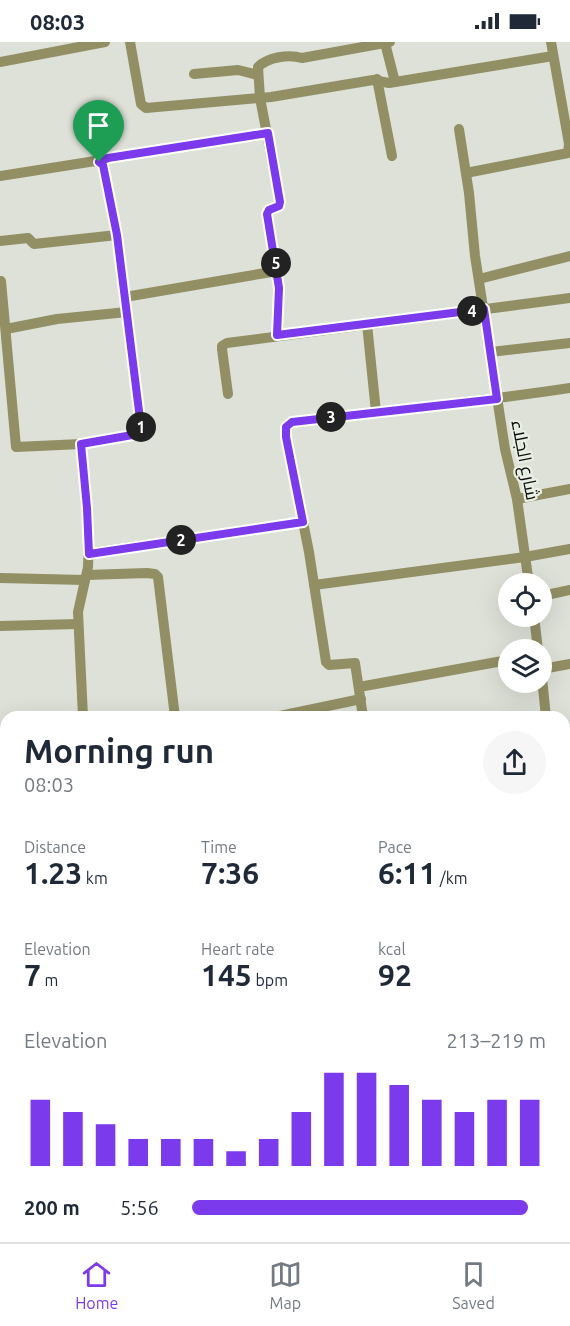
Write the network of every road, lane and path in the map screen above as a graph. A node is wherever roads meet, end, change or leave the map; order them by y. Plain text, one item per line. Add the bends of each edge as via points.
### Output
1 (105, 42) edge
2 (130, 42) edge
3 (388, 42) edge
4 (551, 42) edge
5 (554, 56) junction
6 (0, 62) edge
7 (194, 74) dead end
8 (258, 75) junction
9 (376, 79) junction
10 (395, 82) junction
11 (260, 98) junction
12 (566, 101) edge
13 (459, 129) dead end
14 (268, 133) junction
15 (392, 156) dead end
16 (99, 162) junction
17 (466, 173) junction
18 (0, 176) edge
19 (117, 235) junction
20 (0, 241) edge
21 (570, 256) edge
22 (277, 271) junction
23 (479, 279) junction
24 (1, 281) edge
25 (126, 297) junction
26 (570, 298) edge
27 (484, 309) junction
28 (127, 312) junction
29 (367, 324) junction
30 (6, 329) junction
31 (277, 335) junction
32 (570, 343) edge
33 (491, 352) junction
34 (570, 388) edge
35 (228, 394) dead end
36 (497, 399) junction
37 (376, 412) junction
38 (81, 444) junction
39 (570, 489) edge
40 (517, 499) junction
41 (303, 522) junction
42 (570, 549) edge
43 (89, 554) junction
44 (525, 557) junction
45 (527, 573) edge
46 (86, 577) junction
47 (0, 578) edge
48 (314, 585) junction
49 (570, 590) edge
50 (552, 594) edge
51 (78, 624) junction
52 (0, 626) edge
53 (498, 662) edge
54 (570, 664) edge
55 (552, 667) edge
56 (359, 687) junction
57 (544, 693) edge
58 (361, 699) junction
59 (83, 711) edge
60 (174, 711) edge
61 (304, 711) edge
62 (362, 711) edge
63 (545, 711) edge

1 - 6 street
2 - 11 street via 141,104 146,108
3 - 8 street via 263,62
3 - 10 street
4 - 5 street
5 - 10 street
5 - 12 street
7 - 8 street via 238,70
8 - 11 street
9 - 10 street
9 - 11 street
9 - 15 street
11 - 14 street
12 - 17 street via 570,148 566,155
13 - 17 street, شارع الجلاء
14 - 16 street
14 - 22 street via 280,202 267,214
16 - 18 street
16 - 19 street via 103,165
17 - 23 street, شارع الجلاء
19 - 20 street via 34,244 28,238
19 - 25 street
21 - 23 street
22 - 25 street
22 - 31 street
23 - 27 street, شارع الجلاء
24 - 30 street
25 - 28 street
26 - 27 street
27 - 29 street
27 - 33 street, شارع الجلاء
28 - 30 street
28 - 38 street via 141,431 133,436
29 - 31 street
29 - 37 street
30 - 38 street via 16,447
31 - 35 street via 222,346
32 - 33 street
33 - 36 street, شارع الجلاء
34 - 36 street
36 - 37 street
36 - 40 street, شارع الجلاء
37 - 41 street via 292,422 286,427
38 - 43 street
39 - 40 street
40 - 44 street, شارع الجلاء
41 - 43 street
41 - 48 street
42 - 44 street
43 - 46 street
44 - 45 street, شارع الجلاء
44 - 48 street
46 - 47 street
46 - 51 street via 78,605
46 - 60 street via 147,573 158,577
48 - 56 street via 326,662 355,663
49 - 50 street
51 - 52 street
51 - 59 street
53 - 56 street
54 - 55 street
56 - 58 street
57 - 63 street
58 - 61 street
58 - 62 street

